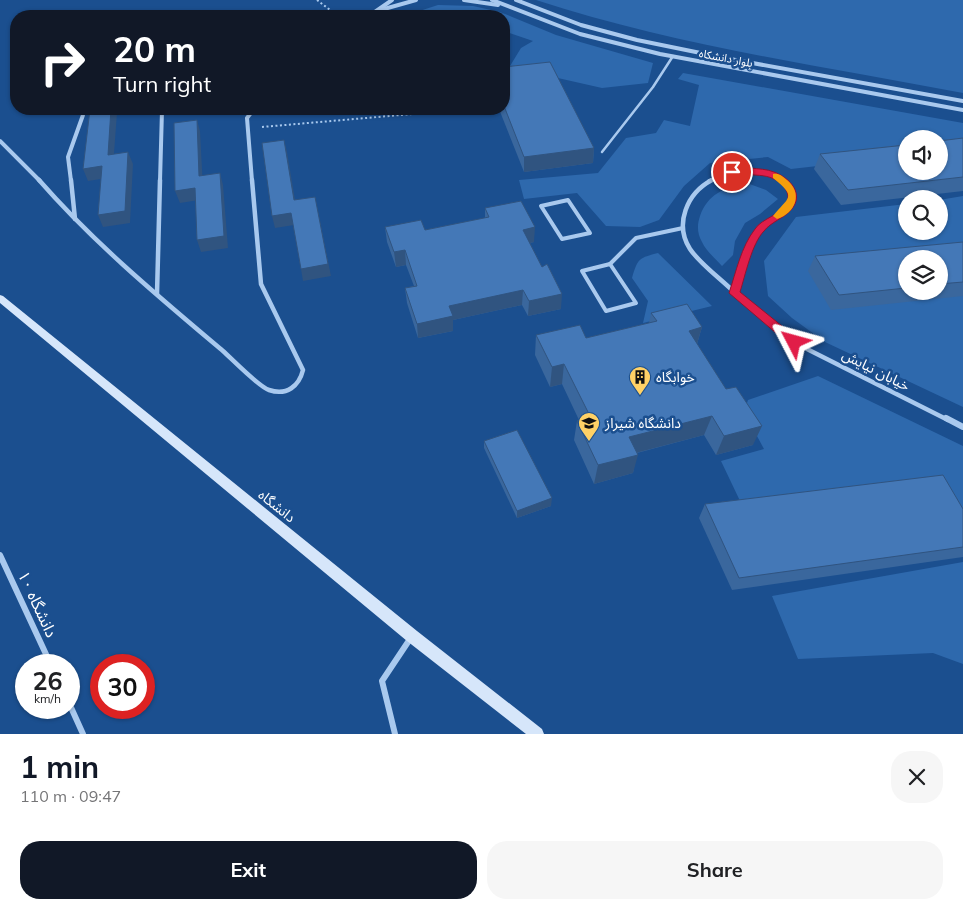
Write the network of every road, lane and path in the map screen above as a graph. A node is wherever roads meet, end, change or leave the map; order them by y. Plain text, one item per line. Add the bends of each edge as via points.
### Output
1 (317, 0) edge
2 (392, 0) edge
3 (416, 0) edge
4 (464, 0) edge
5 (492, 0) edge
6 (516, 0) edge
7 (502, 6) junction
8 (330, 10) edge
9 (378, 10) edge
10 (381, 10) edge
11 (673, 56) junction
12 (963, 101) edge
13 (963, 110) edge
14 (83, 115) dead end
15 (162, 115) edge
16 (250, 115) edge
17 (400, 115) edge
18 (248, 128) junction
19 (0, 141) edge
20 (602, 152) dead end
21 (568, 200) joint
22 (75, 220) junction
23 (683, 228) junction
24 (610, 264) junction
25 (734, 293) junction
26 (157, 294) junction
27 (0, 298) edge
28 (963, 427) edge
29 (0, 555) edge
30 (412, 636) junction
31 (46, 654) edge
32 (76, 719) edge
33 (83, 734) edge
34 (395, 734) edge
35 (537, 734) edge

1 - 8 path
2 - 9 street
3 - 10 street
4 - 7 street
5 - 7 street, بلوار دانشکاه
6 - 12 street, بلوار دانشکاه via 588,27 664,46
7 - 11 street, بلوار دانشکاه via 580,34
11 - 13 street, بلوار دانشکاه
11 - 20 lane
14 - 22 street via 68,157
15 - 26 street
16 - 18 street
17 - 18 path
18 - 26 street via 261,284 303,370 302,380 293,389 268,390
19 - 22 street via 17,154
21 - 21 lane via 541,206 562,239 590,233
22 - 26 street
23 - 24 lane via 636,238
23 - 25 street, خیابان نیایش via 688,246
23 - 25 street via 687,201 716,176 732,172 770,173 789,187 792,203 759,229 744,259
24 - 24 lane via 582,271 606,311 636,303
25 - 28 street, خیابان نیایش via 794,342
27 - 30 street, دانشگاه
29 - 31 street, ۱۰ دانشگاه
30 - 34 street via 382,681
30 - 35 street, دانشگاه
32 - 33 street

